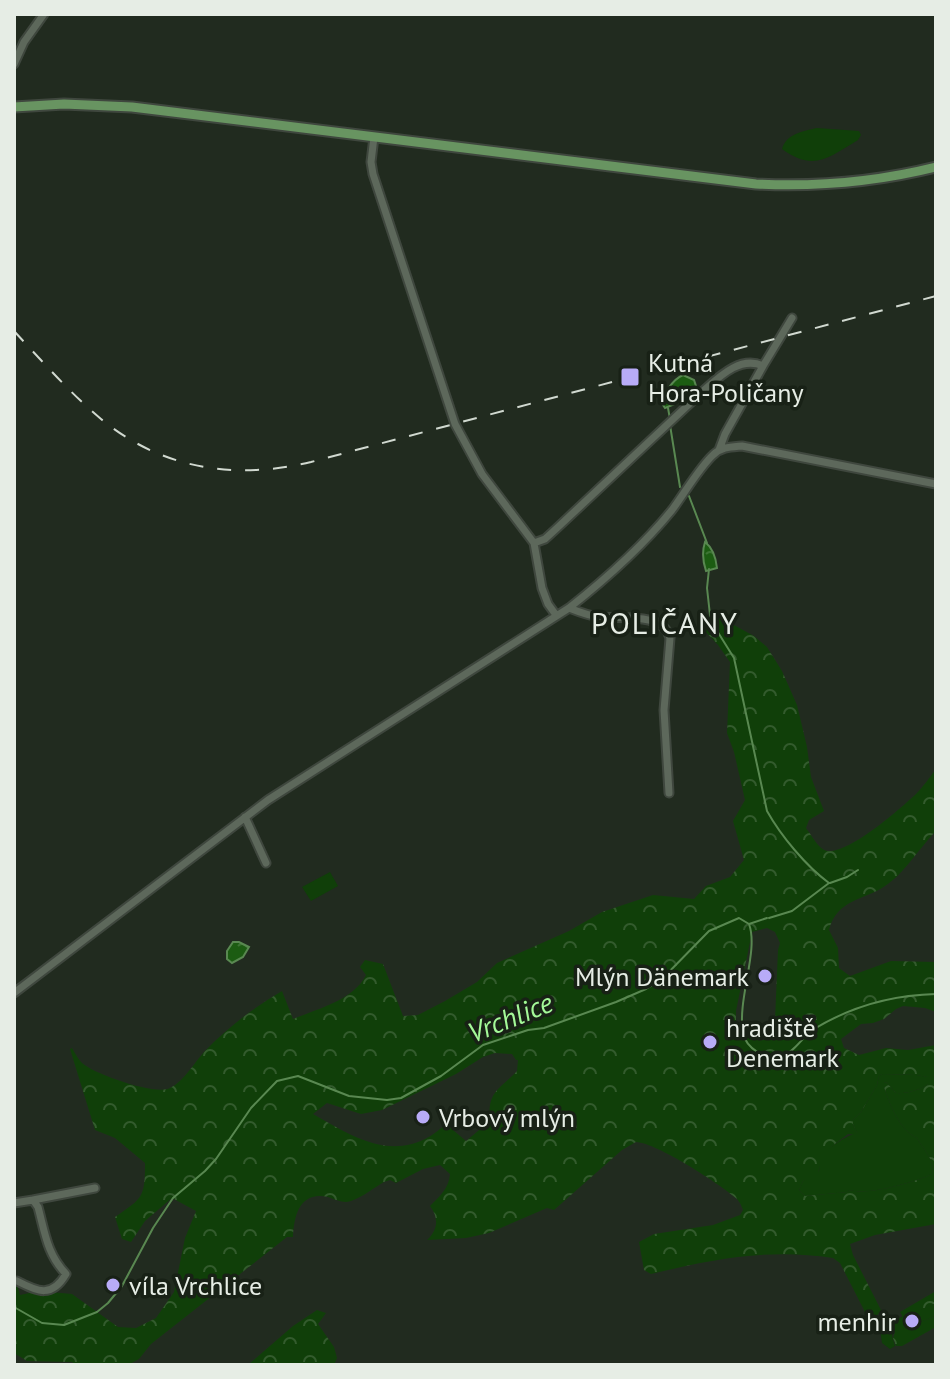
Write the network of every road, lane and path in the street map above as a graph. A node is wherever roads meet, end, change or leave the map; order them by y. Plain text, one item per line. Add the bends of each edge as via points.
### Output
1 (44, 14) edge
2 (14, 64) edge
3 (14, 107) edge
4 (374, 137) junction
5 (936, 167) edge
6 (792, 318) dead end
7 (763, 366) junction
8 (719, 450) junction
9 (936, 484) edge
10 (534, 543) junction
11 (569, 608) junction
12 (556, 615) junction
13 (669, 793) dead end
14 (245, 817) junction
15 (266, 863) dead end
16 (14, 993) edge
17 (95, 1188) dead end
18 (33, 1200) junction
19 (14, 1203) edge
20 (17, 1281) dead end

1 - 2 street
3 - 4 main road via 118,106
4 - 5 main road via 756,184 848,183
4 - 10 street via 373,174 455,424 482,474
6 - 7 street
7 - 8 street
7 - 10 street via 746,363 724,374 545,539
8 - 9 street via 742,446
8 - 11 street via 640,546
10 - 12 street via 542,588
11 - 12 street
11 - 13 street via 597,617 646,620 668,632 664,718
12 - 14 street
14 - 15 street
14 - 16 street
17 - 18 street
18 - 19 street
18 - 20 street via 51,1255 66,1274 47,1291

